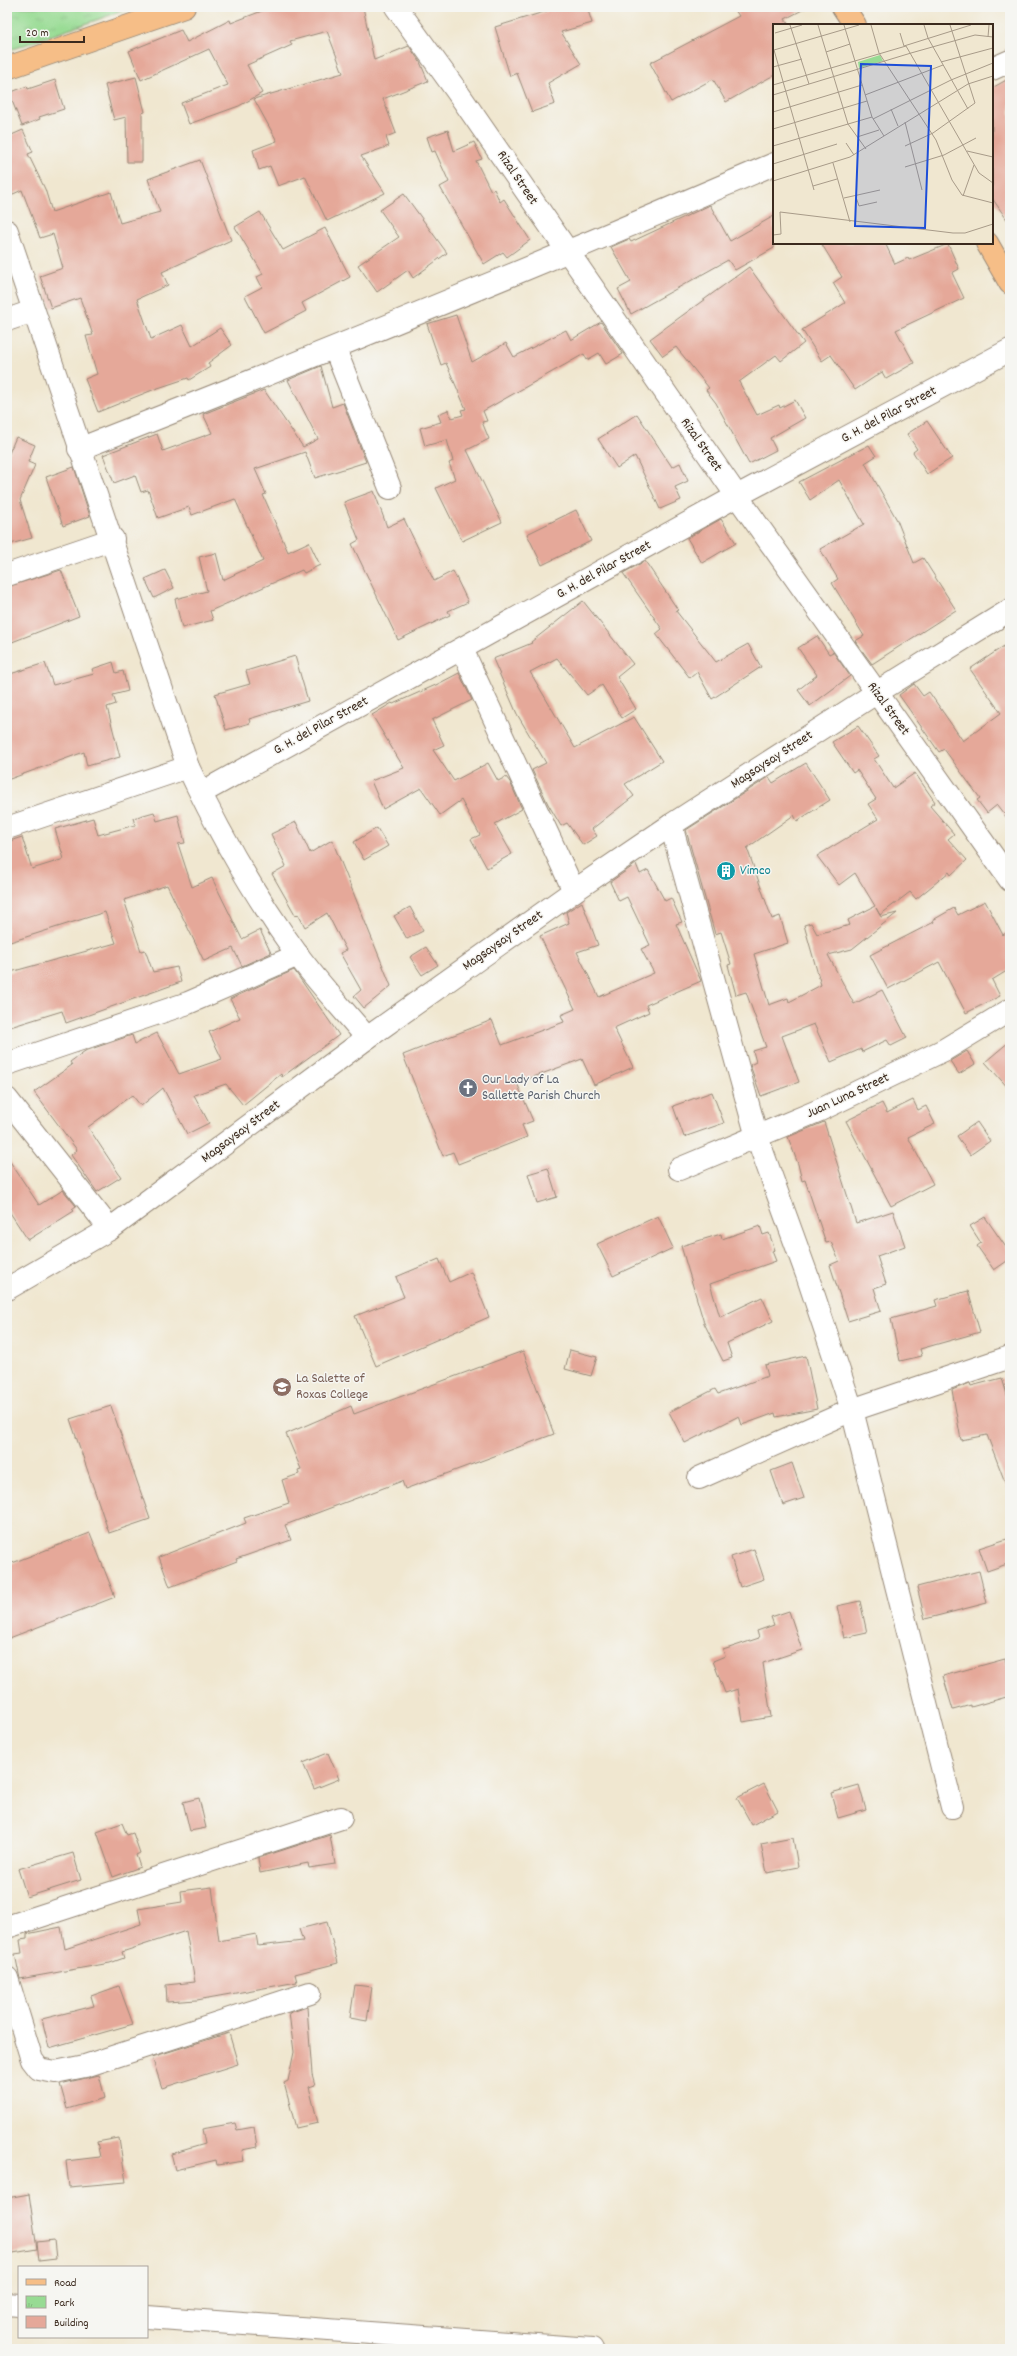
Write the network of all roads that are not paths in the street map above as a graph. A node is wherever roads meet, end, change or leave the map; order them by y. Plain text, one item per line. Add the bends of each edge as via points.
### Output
1 (184, 7) edge
2 (396, 7) edge
3 (843, 7) edge
4 (854, 24) edge
5 (1010, 61) edge
6 (7, 68) edge
7 (993, 69) edge
8 (773, 164) edge
9 (7, 231) edge
10 (988, 244) edge
11 (568, 253) junction
12 (1010, 283) edge
13 (33, 311) junction
14 (7, 320) edge
15 (335, 349) junction
16 (1010, 350) edge
17 (79, 449) junction
18 (390, 488) dead end
19 (737, 496) junction
20 (113, 540) junction
21 (7, 575) edge
22 (1010, 610) edge
23 (462, 649) junction
24 (876, 693) junction
25 (188, 767) junction
26 (200, 793) junction
27 (671, 825) junction
28 (7, 828) edge
29 (1010, 880) edge
30 (574, 891) junction
31 (298, 955) junction
32 (1010, 1010) edge
33 (368, 1038) junction
34 (7, 1064) edge
35 (7, 1099) edge
36 (757, 1137) junction
37 (679, 1169) dead end
38 (110, 1228) junction
39 (7, 1289) edge
40 (1010, 1357) edge
41 (852, 1410) junction
42 (699, 1478) dead end
43 (952, 1807) dead end
44 (341, 1818) dead end
45 (7, 1928) edge
46 (7, 1978) edge
47 (310, 1993) dead end
48 (7, 2304) edge
49 (18, 2305) edge
50 (148, 2317) edge
51 (592, 2349) edge

1 - 6 main road
2 - 11 street, Rizal Street
3 - 4 main road
5 - 7 street
8 - 11 street
9 - 13 street
10 - 12 main road
11 - 15 street
11 - 19 street, Rizal Street
13 - 14 street
13 - 17 street
15 - 17 street
15 - 18 street
16 - 19 street, G. H. del Pilar Street
17 - 20 street
19 - 23 street, G. H. del Pilar Street
19 - 24 street, Rizal Street
20 - 21 street
20 - 25 street
22 - 24 street, Magsaysay Street
23 - 26 street, G. H. del Pilar Street
23 - 30 street
24 - 27 street, Magsaysay Street
24 - 29 street, Rizal Street
25 - 26 street
25 - 28 street
26 - 31 street via 252,889
27 - 30 street, Magsaysay Street
27 - 36 street
30 - 33 street, Magsaysay Street
31 - 33 street
31 - 34 street via 188,1003
32 - 36 street, Juan Luna Street via 944,1050 820,1110
33 - 38 street, Magsaysay Street
35 - 38 street
36 - 37 street, Juan Luna Street
36 - 41 street via 807,1274
38 - 39 street, Magsaysay Street
40 - 41 street
41 - 42 street
41 - 43 street
44 - 45 street
46 - 47 street via 32,2060 39,2069 56,2072 84,2066
48 - 49 street
50 - 51 street

